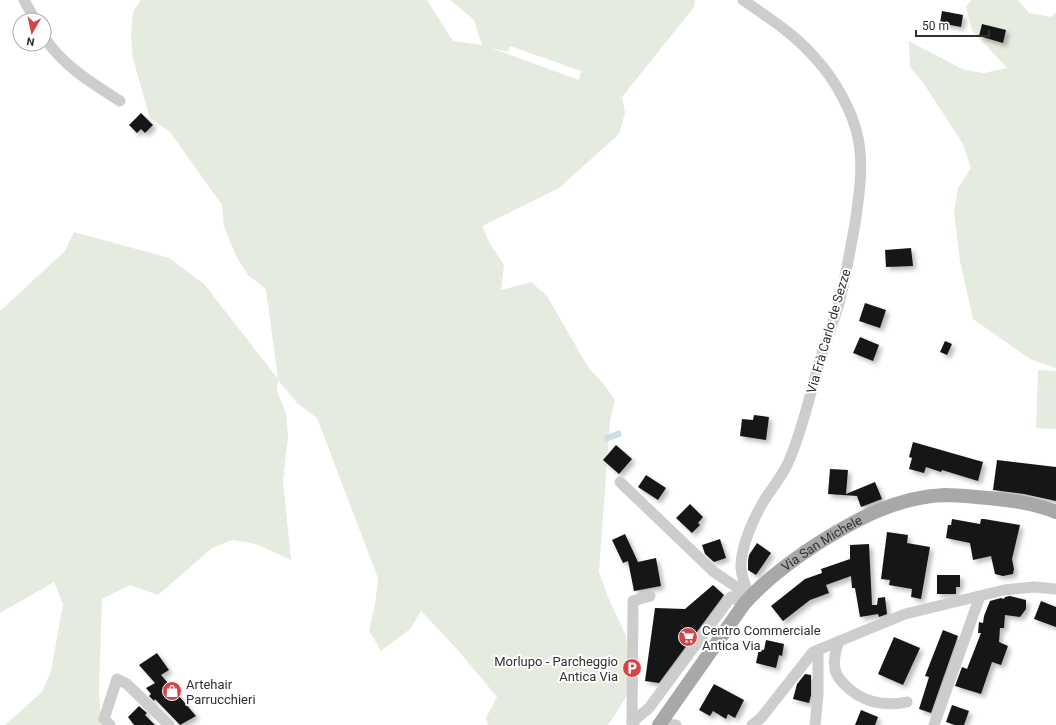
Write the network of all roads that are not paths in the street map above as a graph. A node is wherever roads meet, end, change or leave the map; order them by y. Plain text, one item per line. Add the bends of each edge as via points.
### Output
1 (743, 0) edge
2 (26, 1) edge
3 (31, 12) edge
4 (52, 47) edge
5 (120, 101) dead end
6 (620, 482) dead end
7 (1056, 512) edge
8 (1056, 589) edge
9 (650, 596) dead end
10 (980, 596) junction
11 (747, 600) junction
12 (839, 641) junction
13 (818, 650) junction
14 (907, 702) dead end
15 (633, 724) edge
16 (659, 724) edge
17 (110, 725) edge
18 (169, 725) edge
19 (676, 725) edge
20 (752, 725) edge
21 (815, 725) edge
22 (934, 725) edge

1 - 11 street, Via Frà Carlo de Sezze via 801,43 832,79 854,125 860,149 861,172 857,212 835,318 816,372 796,443 785,470 757,514 744,549 741,561
2 - 3 street
4 - 5 street via 71,68
6 - 11 street via 714,572 735,586
7 - 11 main road, Via San Michele via 1020,502 954,495 898,502 863,517 811,548
8 - 10 street via 1026,587
9 - 15 street via 633,601
10 - 12 street via 905,614
10 - 22 street
11 - 15 street via 731,597 649,708
11 - 16 main road, Via San Michele
12 - 13 street
12 - 14 street via 834,668 848,689 876,702
13 - 20 street via 813,652 761,718
13 - 21 street
16 - 19 street
17 - 18 street via 104,719 118,679 127,684

